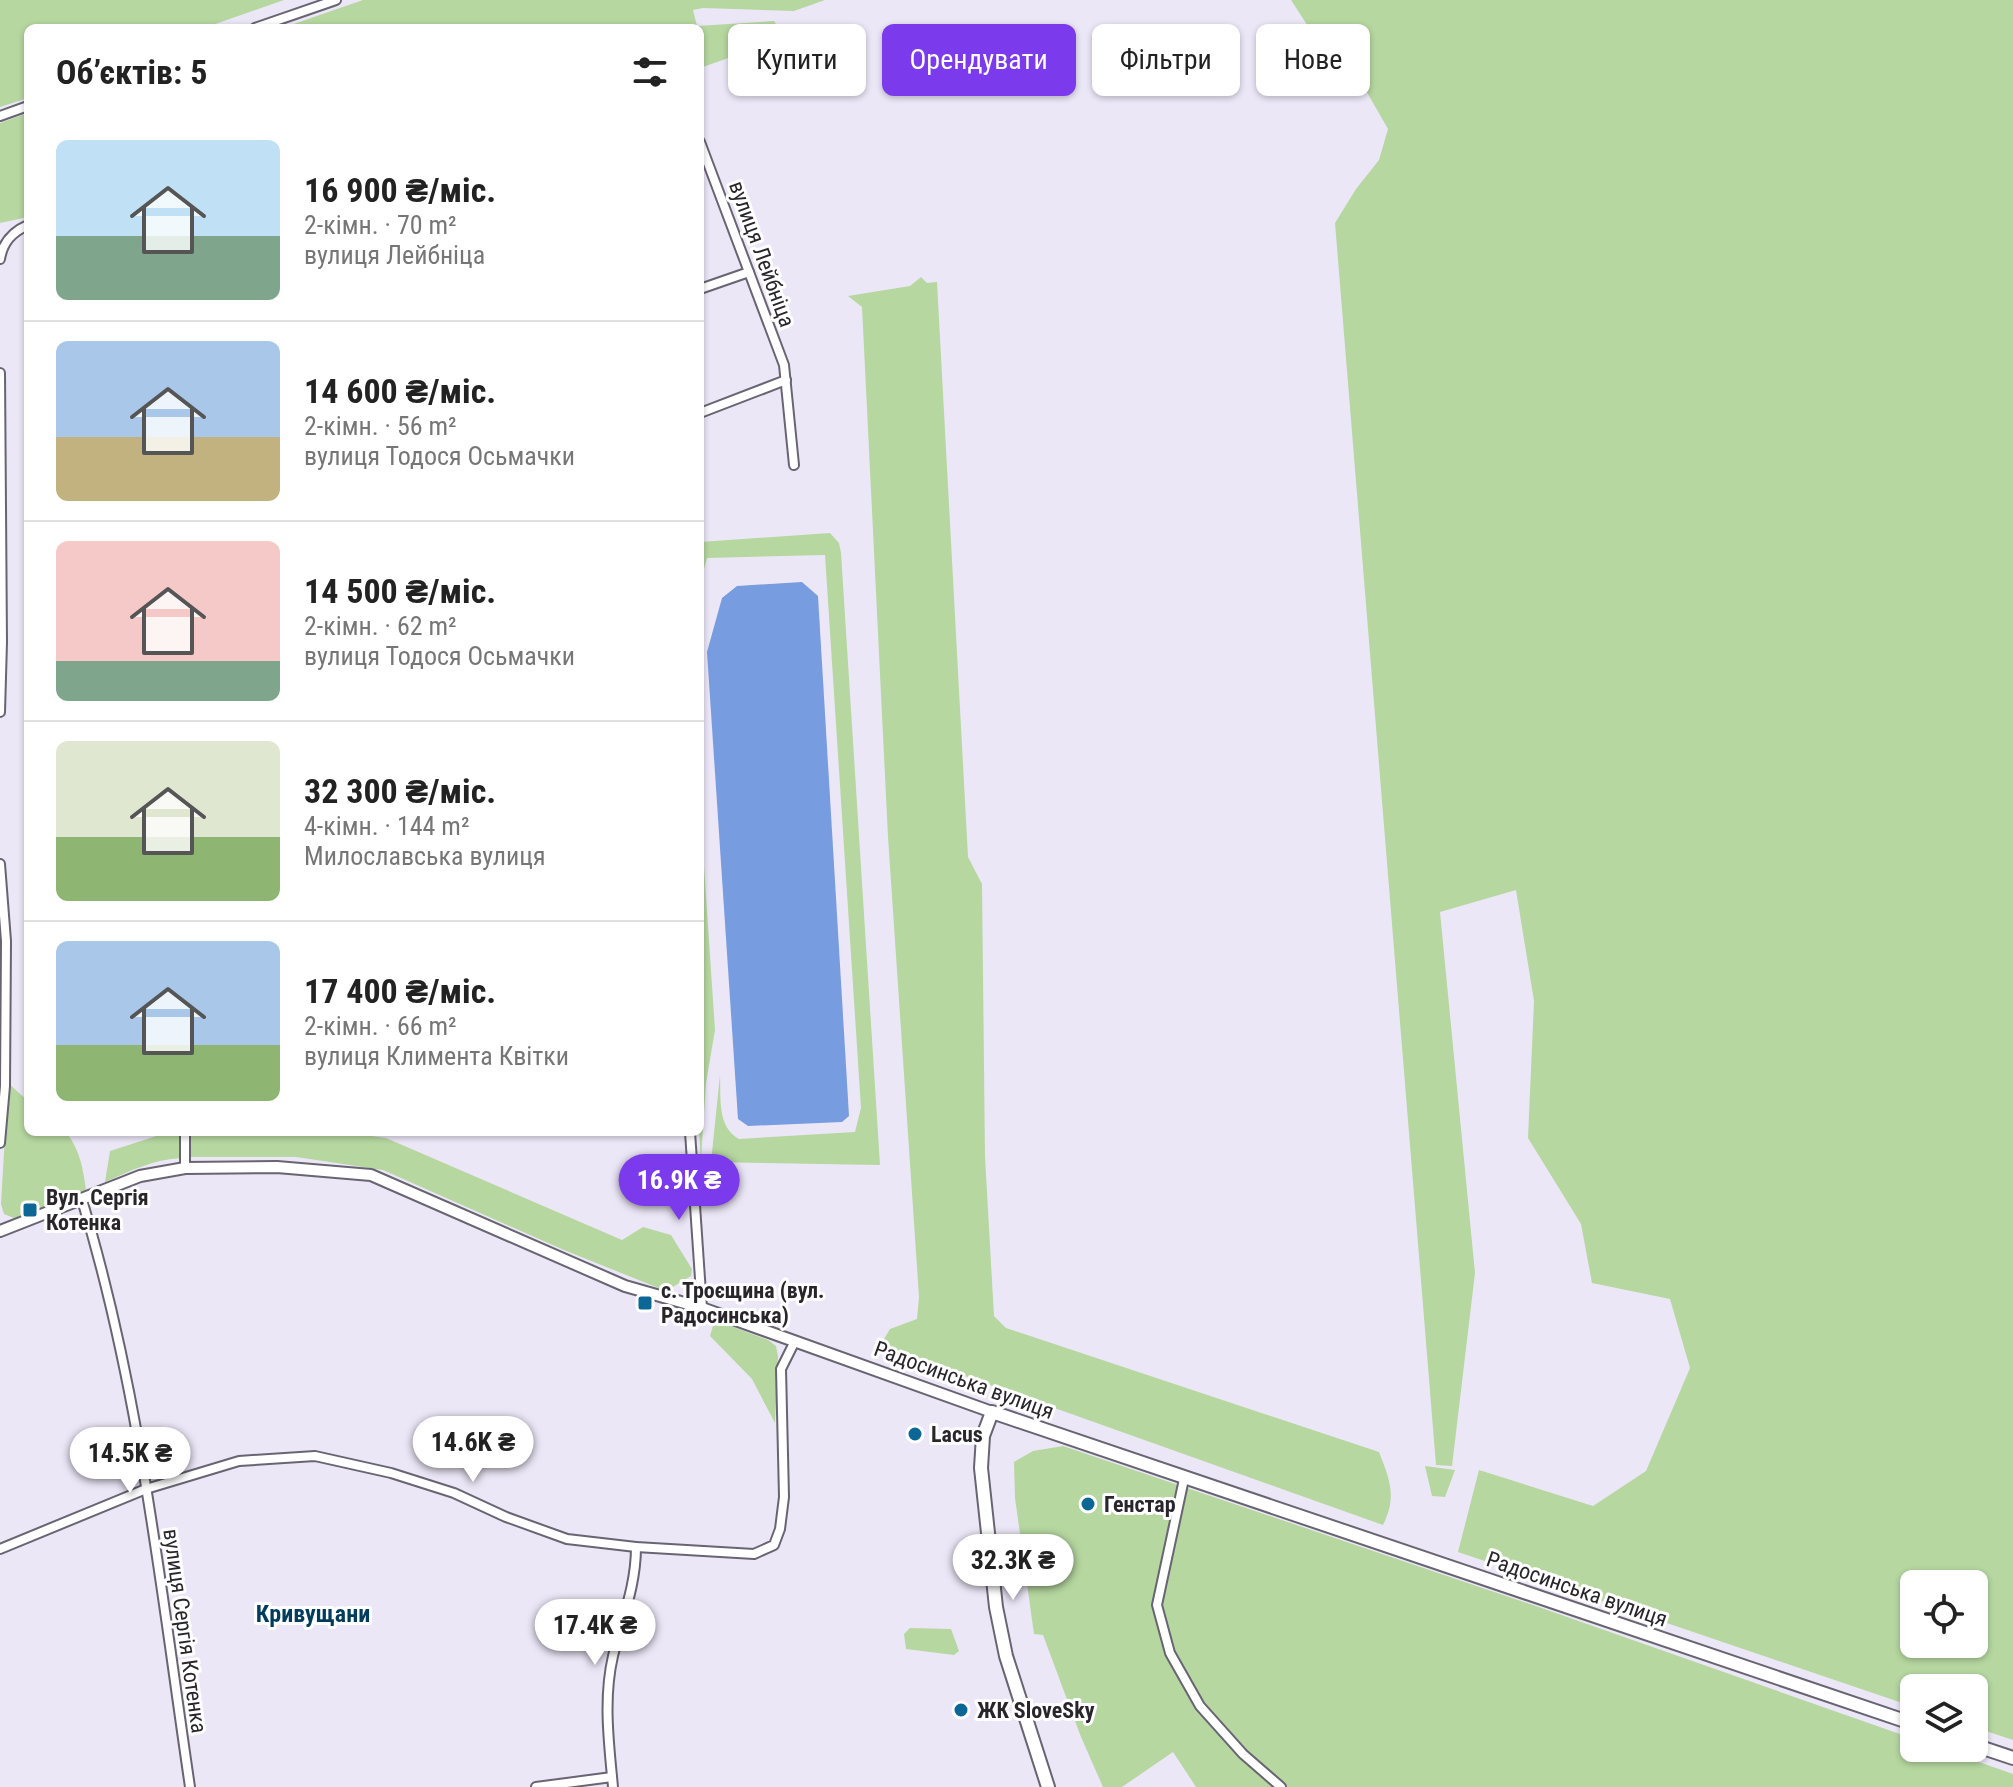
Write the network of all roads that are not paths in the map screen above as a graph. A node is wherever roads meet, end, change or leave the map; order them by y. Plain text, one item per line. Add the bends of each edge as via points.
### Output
1 (336, 0) edge
2 (267, 24) edge
3 (24, 107) edge
4 (0, 116) edge
5 (704, 153) edge
6 (24, 228) edge
7 (0, 259) edge
8 (749, 272) junction
9 (704, 288) edge
10 (0, 373) edge
11 (786, 380) junction
12 (704, 411) edge
13 (794, 465) dead end
14 (1, 642) edge
15 (0, 712) edge
16 (0, 864) edge
17 (3, 1049) edge
18 (185, 1136) edge
19 (690, 1136) edge
20 (0, 1143) edge
21 (185, 1168) junction
22 (82, 1200) junction
23 (0, 1219) edge
24 (1, 1231) edge
25 (702, 1308) junction
26 (795, 1341) junction
27 (992, 1412) junction
28 (1184, 1479) junction
29 (146, 1489) junction
30 (636, 1547) junction
31 (0, 1549) edge
32 (1900, 1719) edge
33 (1988, 1750) edge
34 (2013, 1758) edge
35 (613, 1782) edge
36 (190, 1787) edge
37 (536, 1787) edge
38 (1048, 1787) edge
39 (1281, 1787) edge

1 - 2 street
3 - 4 street
5 - 8 street, вулиця Лейбніца
6 - 7 street via 9,238
8 - 9 street
8 - 11 street, вулиця Лейбніца
10 - 14 street
11 - 12 street
11 - 13 street, вулиця Лейбніца
14 - 15 street
16 - 17 street via 6,941
17 - 20 street
18 - 21 street
19 - 25 street
21 - 22 street, Радосинська вулиця via 140,1176
21 - 25 street, Радосинська вулиця via 277,1167 371,1175 625,1286
22 - 24 street, Радосинська вулиця
22 - 29 street, вулиця Сергія Котенка via 124,1367
23 - 24 street
25 - 26 street, Радосинська вулиця
26 - 27 street, Радосинська вулиця
26 - 30 street via 781,1369 784,1497 774,1545 754,1554
27 - 28 main road, Радосинська вулиця
27 - 38 main road via 983,1436 981,1468 996,1607
28 - 32 main road, Радосинська вулиця
28 - 39 street via 1157,1605 1170,1653 1200,1706
29 - 30 street via 239,1461 315,1456 454,1493 567,1539
29 - 31 street
29 - 36 street, вулиця Сергія Котенка
30 - 35 street via 634,1583 608,1687
33 - 34 main road
35 - 37 street

